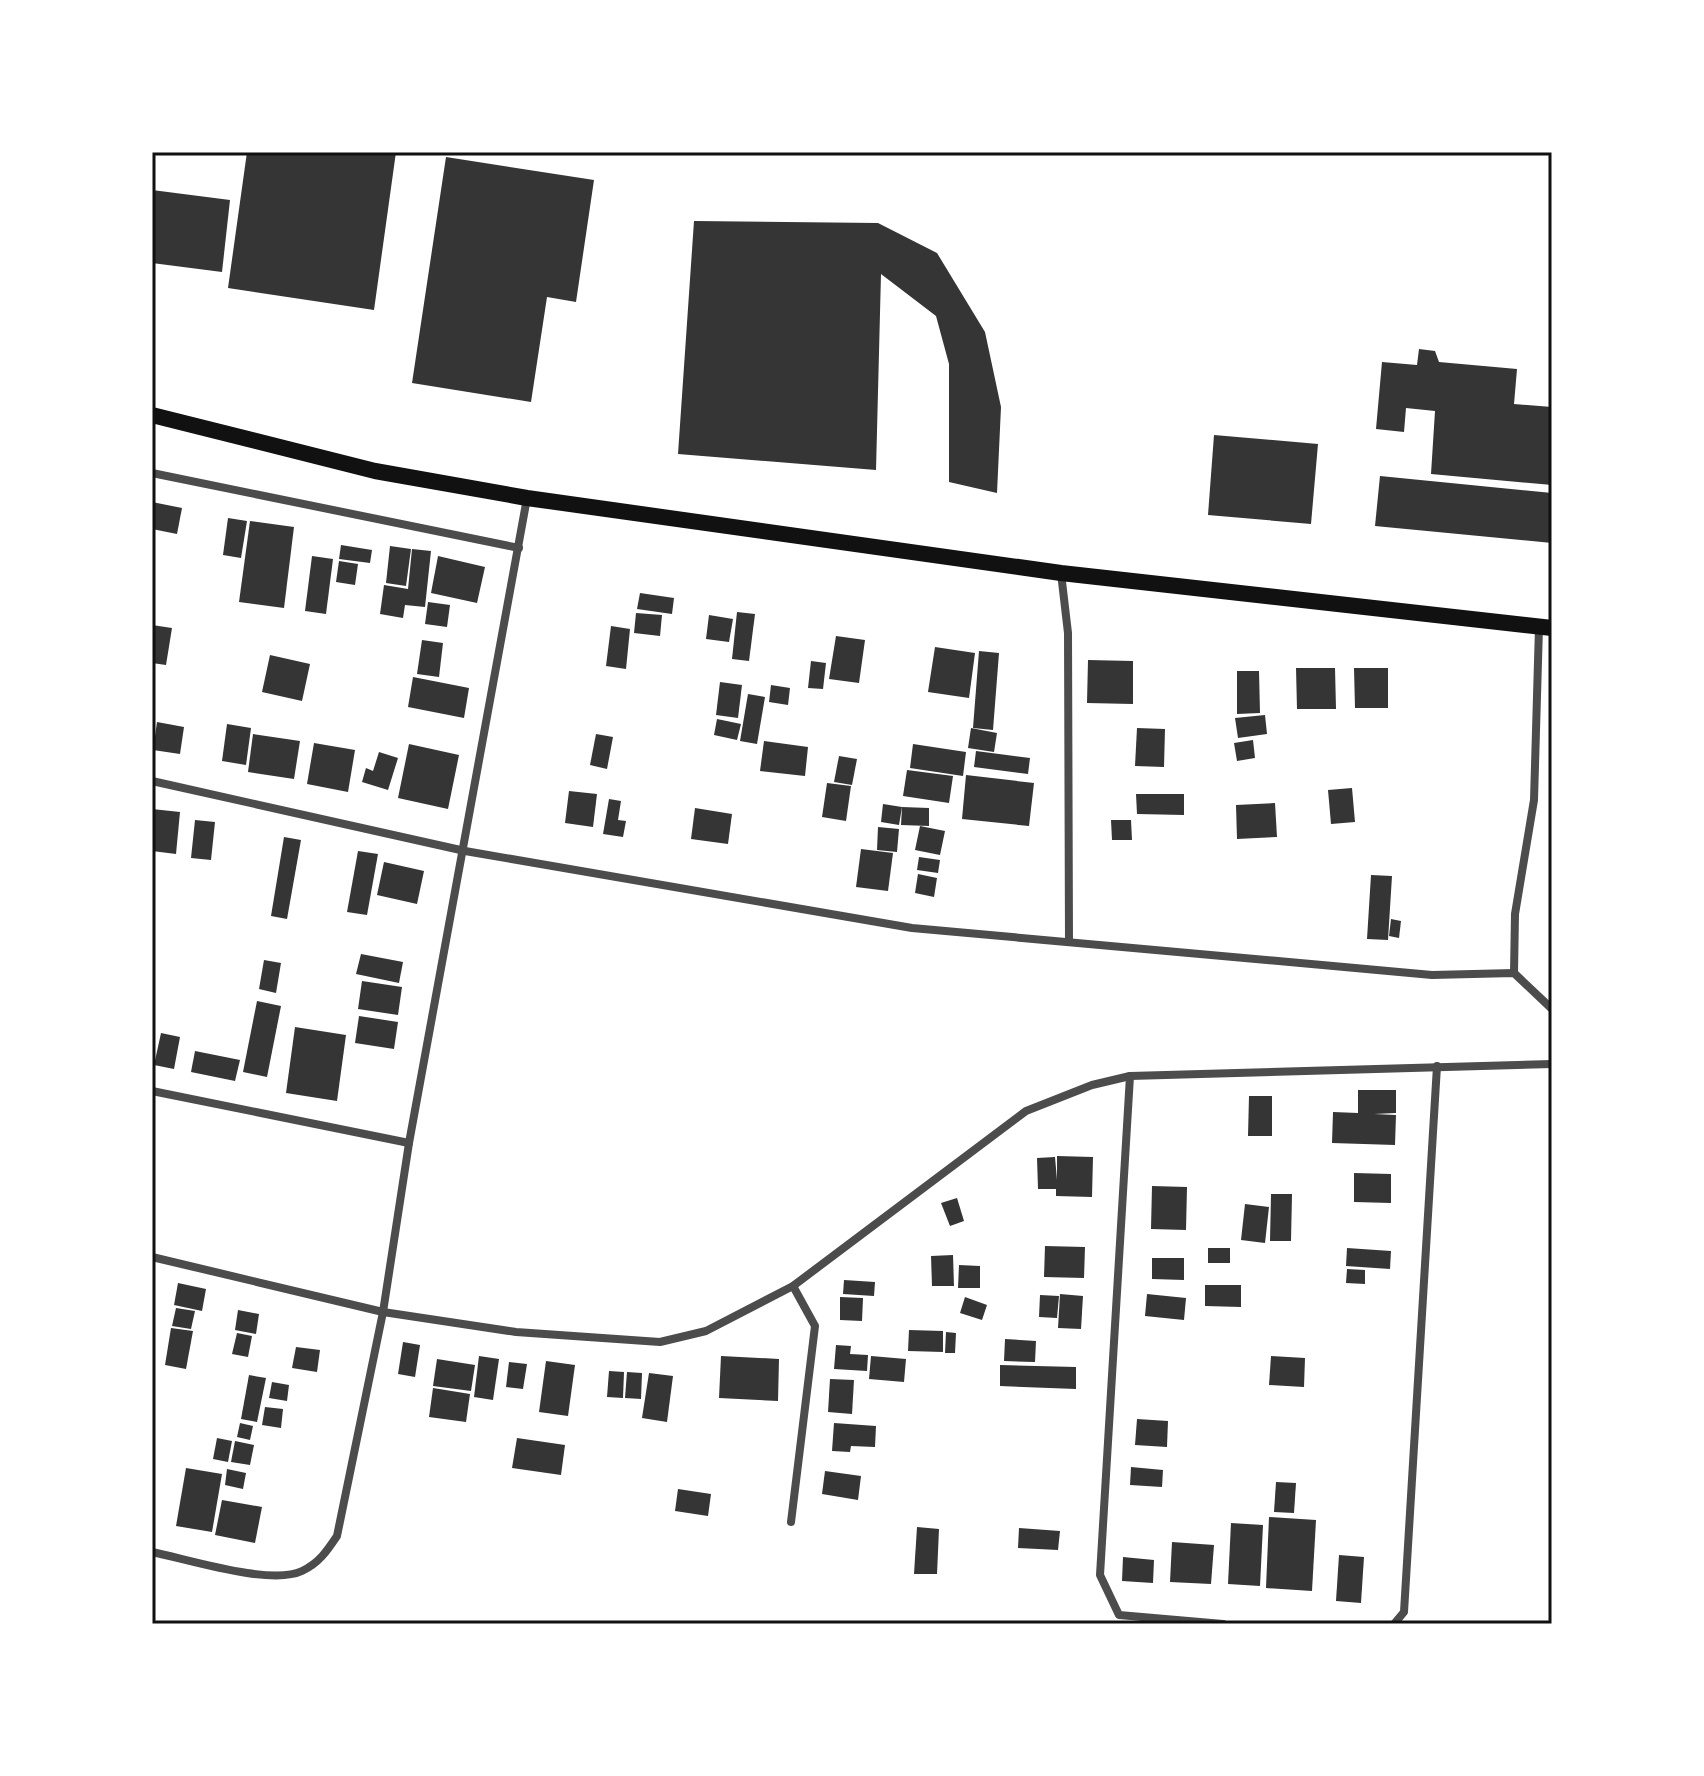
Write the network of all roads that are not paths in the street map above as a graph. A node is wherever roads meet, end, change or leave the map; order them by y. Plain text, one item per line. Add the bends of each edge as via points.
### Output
1 (152, 415) edge
2 (152, 473) edge
3 (527, 498) junction
4 (519, 548) junction
5 (1061, 573) junction
6 (1546, 628) edge
7 (152, 781) edge
8 (465, 851) junction
9 (1069, 942) junction
10 (1514, 973) junction
11 (1552, 1009) edge
12 (1552, 1064) edge
13 (1437, 1066) junction
14 (1130, 1076) junction
15 (152, 1091) edge
16 (409, 1143) junction
17 (152, 1257) edge
18 (793, 1286) junction
19 (383, 1312) junction
20 (791, 1522) dead end
21 (152, 1552) edge
22 (1223, 1624) edge
23 (1394, 1624) edge

1 - 3 main road via 375,471
2 - 4 street
3 - 4 street
3 - 5 main road
4 - 8 street
5 - 6 main road
5 - 9 street via 1068,633
6 - 10 street via 1534,800 1515,914
7 - 8 street
8 - 9 street via 912,928
8 - 16 street
9 - 10 street via 1432,975
10 - 11 street
12 - 13 street
13 - 14 street
13 - 23 street via 1404,1612
14 - 18 street via 1026,1111
14 - 22 street via 1100,1575 1119,1615
15 - 16 street
16 - 19 street
17 - 19 street
18 - 19 street via 706,1331 660,1342 516,1332
18 - 20 street via 815,1326
19 - 21 street via 337,1536 322,1559 299,1573 276,1577

